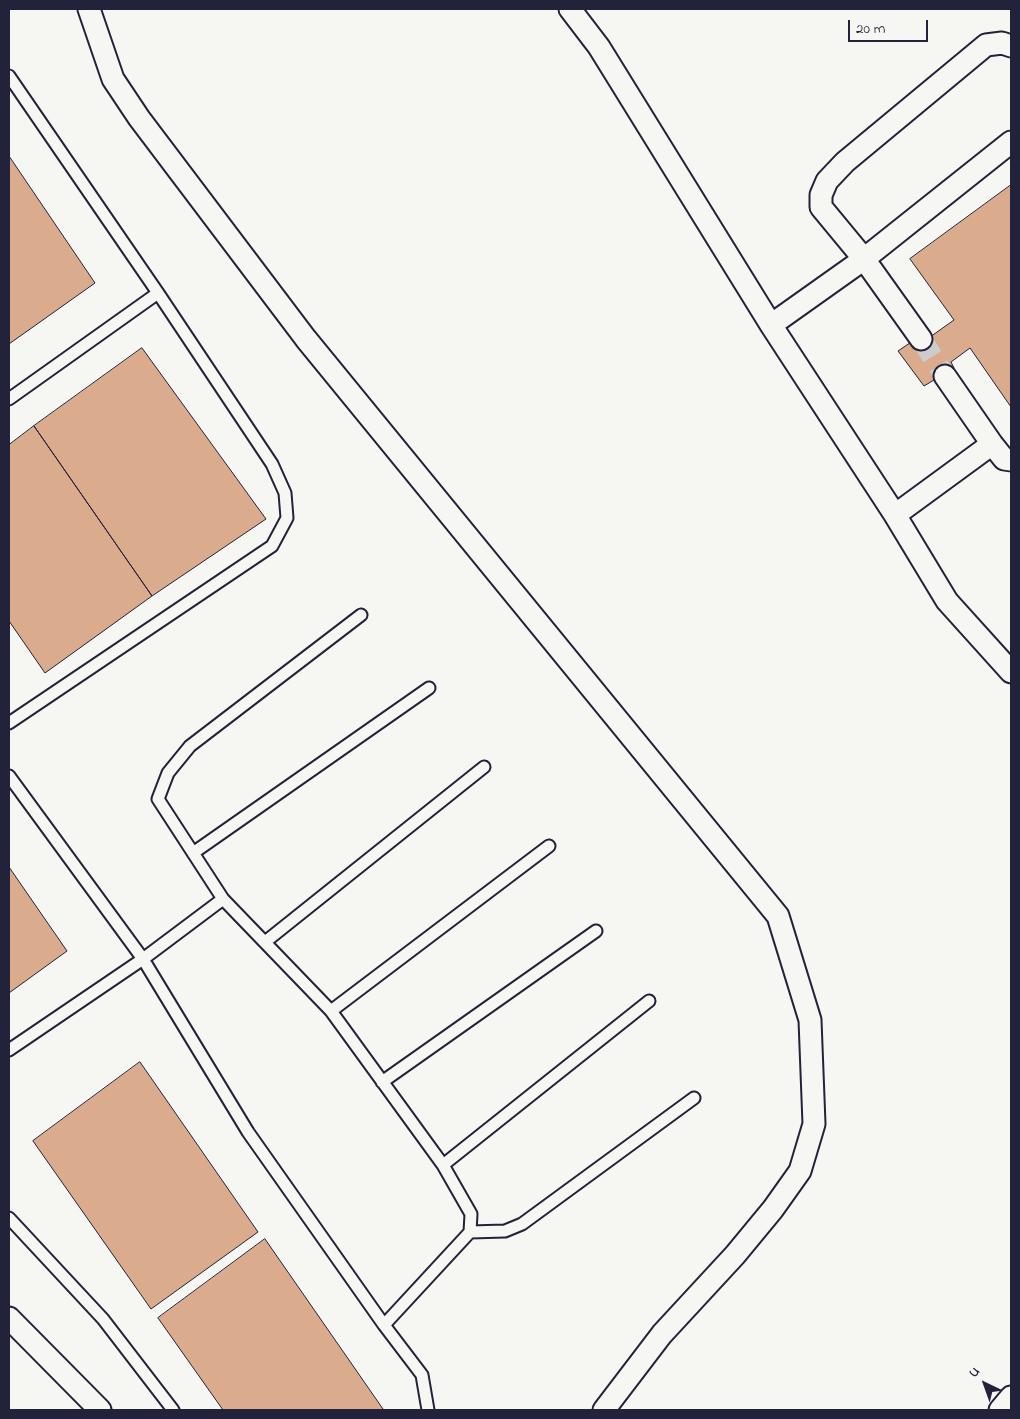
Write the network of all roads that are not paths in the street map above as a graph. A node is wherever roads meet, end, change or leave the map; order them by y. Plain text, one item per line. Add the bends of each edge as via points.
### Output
1 (90, 9) edge
2 (570, 9) edge
3 (588, 9) edge
4 (1011, 46) edge
5 (599, 47) junction
6 (9, 76) edge
7 (1011, 142) edge
8 (864, 259) junction
9 (158, 293) junction
10 (771, 325) junction
11 (920, 339) tunnel mouth
12 (945, 376) tunnel mouth
13 (9, 399) edge
14 (992, 444) junction
15 (1011, 460) edge
16 (895, 515) junction
17 (361, 615) dead end
18 (1011, 672) edge
19 (429, 688) dead end
20 (9, 723) edge
21 (484, 767) dead end
22 (9, 776) edge
23 (549, 846) dead end
24 (193, 853) junction
25 (223, 899) junction
26 (596, 931) dead end
27 (265, 942) junction
28 (143, 959) junction
29 (649, 1002) dead end
30 (331, 1011) junction
31 (9, 1050) edge
32 (382, 1082) junction
33 (694, 1098) dead end
34 (443, 1165) junction
35 (9, 1218) edge
36 (470, 1232) junction
37 (9, 1318) edge
38 (384, 1325) junction
39 (100, 1410) edge
40 (173, 1410) edge
41 (428, 1410) edge
42 (604, 1410) edge

1 - 42 street via 113,79 282,307 778,916 810,1020 814,1124 800,1171 773,1209 662,1334
2 - 5 street
3 - 5 street
4 - 8 street via 1002,43 986,46 845,162 828,181 821,194 821,207
5 - 10 street
6 - 9 lane
7 - 8 street
8 - 10 street
8 - 11 street
9 - 13 lane
9 - 20 lane via 272,464 285,494 287,518 272,546
10 - 16 street
12 - 14 street
14 - 15 street via 1004,459
14 - 16 street
16 - 18 street via 947,601
17 - 24 lane via 190,746 168,774 158,799
19 - 24 lane
21 - 27 lane
22 - 28 lane
23 - 30 lane
24 - 25 lane
25 - 27 lane
25 - 28 lane
26 - 32 lane
27 - 30 lane
28 - 31 lane
28 - 38 lane via 248,1132
29 - 34 lane
30 - 32 lane
32 - 34 lane
33 - 36 lane via 522,1224 505,1231
34 - 36 lane via 471,1214
35 - 40 lane via 103,1319
36 - 38 lane
37 - 39 street
38 - 41 lane via 422,1375

